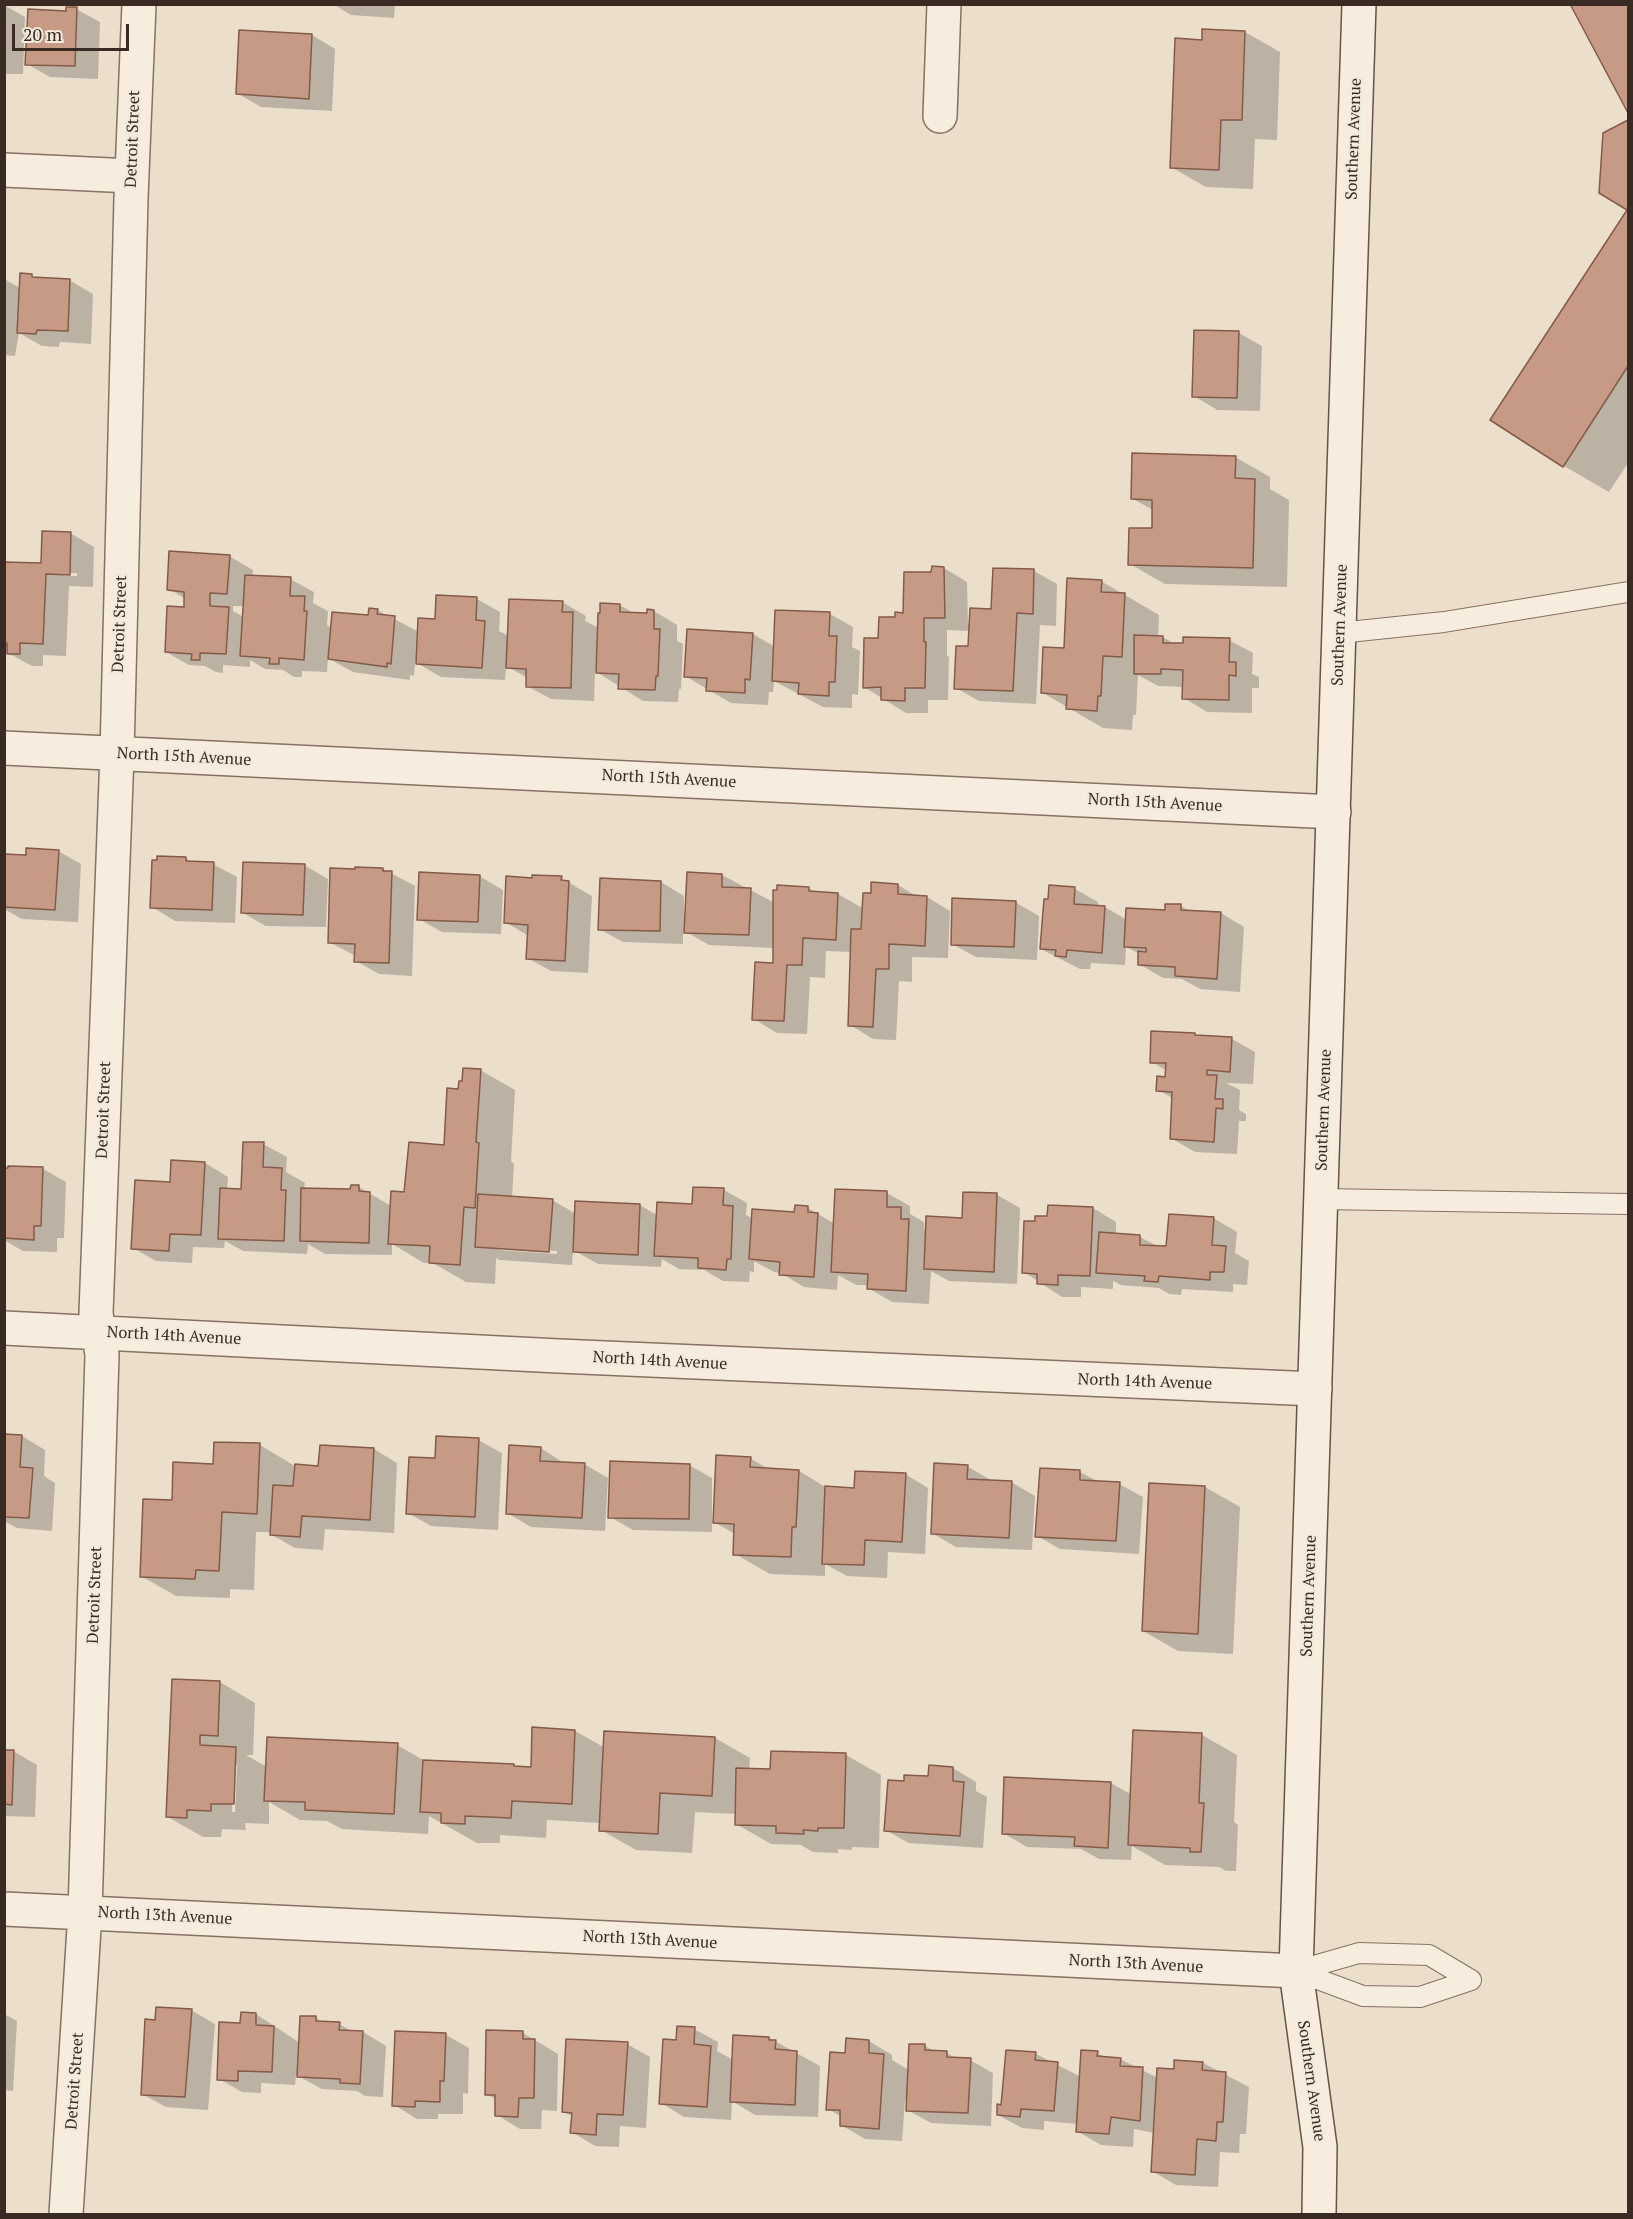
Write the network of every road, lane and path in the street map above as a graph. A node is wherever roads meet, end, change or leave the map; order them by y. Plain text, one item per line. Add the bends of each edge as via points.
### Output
1 (139, 4) edge
2 (944, 4) edge
3 (1359, 4) edge
4 (940, 116) dead end
5 (4, 170) edge
6 (132, 176) junction
7 (1629, 592) edge
8 (1339, 633) junction
9 (4, 748) edge
10 (117, 754) junction
11 (1334, 812) junction
12 (1321, 1199) junction
13 (1629, 1204) edge
14 (4, 1328) edge
15 (100, 1332) junction
16 (1315, 1389) junction
17 (4, 1909) edge
18 (85, 1912) junction
19 (1296, 1971) junction
20 (66, 2214) edge
21 (1318, 2214) edge

1 - 6 street, Detroit Street
2 - 4 street
3 - 8 street, Southern Avenue
5 - 6 street
6 - 10 street, Detroit Street
7 - 8 lane via 1444,622
8 - 11 street, Southern Avenue
9 - 10 street, North 15th Avenue
10 - 11 street, North 15th Avenue
10 - 15 street, Detroit Street via 96,1313
11 - 12 street, Southern Avenue
12 - 13 lane
12 - 16 street, Southern Avenue
14 - 15 street, North 14th Avenue
15 - 16 street, North 14th Avenue
15 - 18 street, Detroit Street
16 - 19 street, Southern Avenue
17 - 18 street, North 13th Avenue
18 - 19 street, North 13th Avenue
18 - 20 street, Detroit Street
19 - 19 lane via 1363,1996 1420,1997 1471,1980 1429,1955 1359,1953
19 - 21 street, Southern Avenue via 1320,2147

